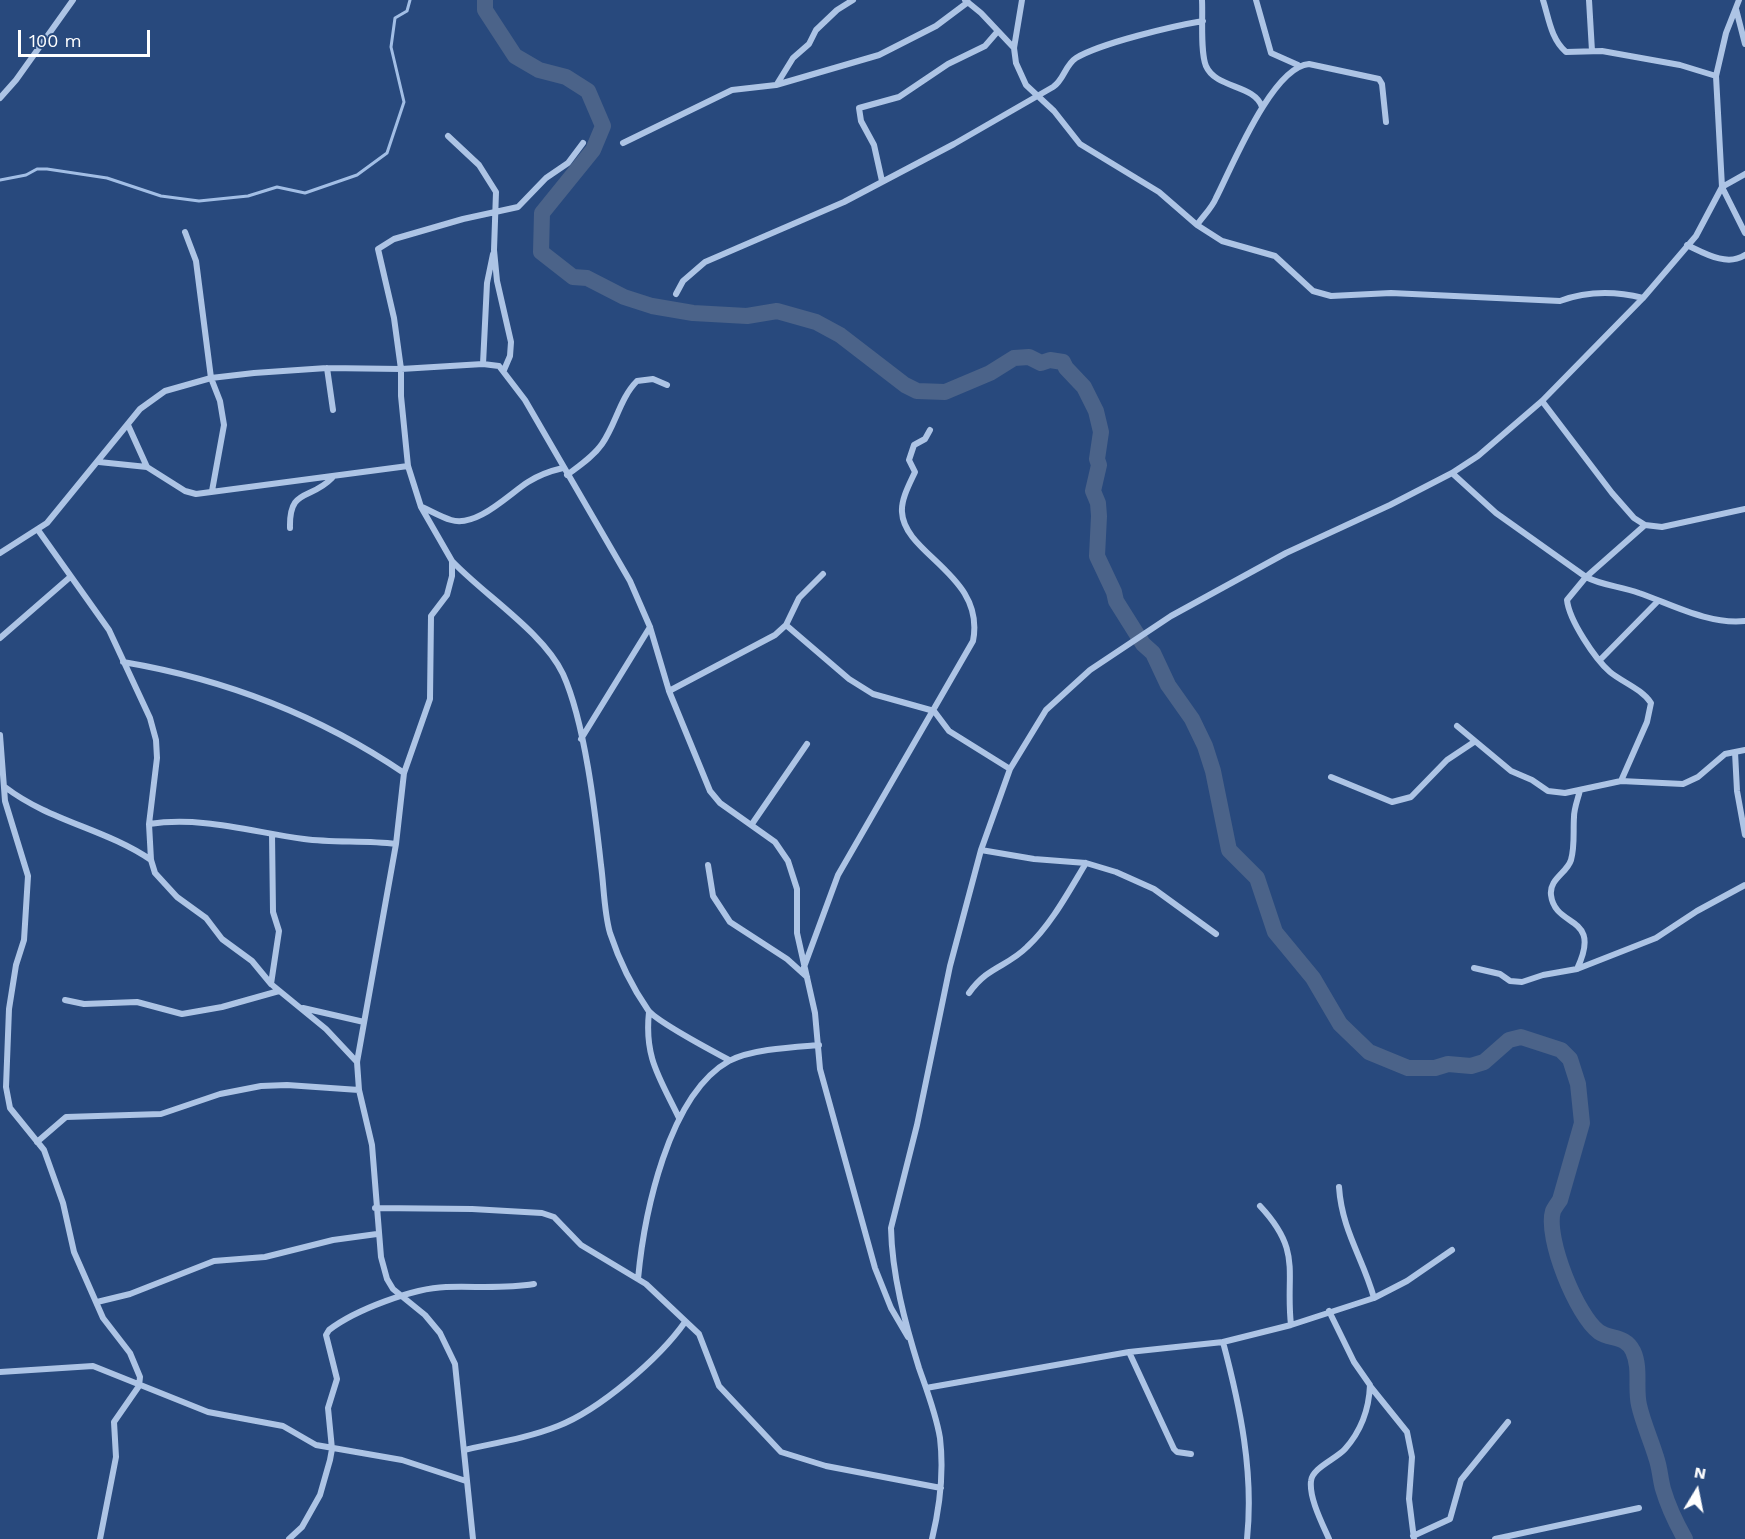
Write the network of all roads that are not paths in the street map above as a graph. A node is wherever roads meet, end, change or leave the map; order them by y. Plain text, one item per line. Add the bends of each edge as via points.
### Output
1 (73, 0) edge
2 (853, 0) edge
3 (1022, 0) edge
4 (1202, 0) edge
5 (1256, 0) edge
6 (1543, 0) edge
7 (1589, 0) edge
8 (1739, 0) edge
9 (967, 1) edge
10 (845, 2) edge
11 (1736, 8) junction
12 (1203, 21) junction
13 (998, 31) junction
14 (1745, 44) edge
15 (1014, 48) junction
16 (1592, 51) junction
17 (1298, 65) junction
18 (1716, 76) junction
19 (776, 85) junction
20 (1038, 95) junction
21 (0, 98) edge
22 (1262, 107) junction
23 (1386, 122) dead end
24 (448, 136) dead end
25 (582, 143) dead end
26 (623, 143) dead end
27 (1745, 174) edge
28 (882, 181) junction
29 (1722, 187) junction
30 (497, 211) junction
31 (1197, 225) junction
32 (185, 232) dead end
33 (1745, 233) edge
34 (1687, 245) junction
35 (494, 250) junction
36 (1745, 255) edge
37 (676, 294) dead end
38 (1643, 298) junction
39 (483, 364) junction
40 (327, 368) junction
41 (401, 369) junction
42 (504, 370) junction
43 (212, 378) junction
44 (668, 385) dead end
45 (1542, 401) junction
46 (333, 410) dead end
47 (128, 425) junction
48 (930, 430) dead end
49 (99, 462) junction
50 (408, 466) junction
51 (147, 467) junction
52 (563, 468) junction
53 (1452, 473) junction
54 (567, 475) junction
55 (332, 478) junction
56 (212, 491) junction
57 (421, 507) junction
58 (1745, 509) edge
59 (1645, 525) junction
60 (290, 528) dead end
61 (38, 531) junction
62 (0, 553) edge
63 (452, 561) junction
64 (823, 574) dead end
65 (1586, 577) junction
66 (69, 578) junction
67 (1658, 601) junction
68 (1745, 621) edge
69 (786, 625) junction
70 (651, 627) junction
71 (0, 638) edge
72 (1599, 660) junction
73 (123, 662) junction
74 (669, 691) junction
75 (934, 711) junction
76 (1457, 726) dead end
77 (0, 735) edge
78 (581, 740) junction
79 (1474, 741) junction
80 (807, 744) dead end
81 (1745, 750) edge
82 (1735, 752) junction
83 (1010, 769) junction
84 (405, 773) junction
85 (1331, 777) dead end
86 (1621, 782) junction
87 (5, 787) junction
88 (1580, 790) junction
89 (8, 812) junction
90 (0, 818) edge
91 (149, 824) junction
92 (752, 825) junction
93 (272, 834) junction
94 (1745, 834) edge
95 (396, 844) junction
96 (981, 850) junction
97 (151, 860) junction
98 (1086, 863) junction
99 (708, 865) dead end
100 (1745, 885) edge
101 (1216, 934) dead end
102 (804, 967) junction
103 (1474, 968) dead end
104 (1577, 969) junction
105 (807, 978) junction
106 (272, 984) junction
107 (279, 991) junction
108 (969, 993) dead end
109 (65, 1000) dead end
110 (302, 1008) junction
111 (649, 1012) junction
112 (364, 1022) junction
113 (819, 1045) junction
114 (729, 1060) junction
115 (357, 1062) junction
116 (359, 1090) junction
117 (680, 1118) junction
118 (37, 1142) junction
119 (1339, 1187) dead end
120 (1260, 1206) dead end
121 (375, 1208) junction
122 (377, 1234) junction
123 (1452, 1250) dead end
124 (638, 1280) junction
125 (534, 1284) dead end
126 (400, 1296) junction
127 (1374, 1298) junction
128 (97, 1302) junction
129 (1329, 1311) junction
130 (685, 1322) junction
131 (1292, 1325) junction
132 (911, 1342) junction
133 (1223, 1342) junction
134 (1128, 1352) junction
135 (0, 1372) edge
136 (1370, 1385) junction
137 (138, 1386) junction
138 (926, 1388) junction
139 (1508, 1422) dead end
140 (332, 1449) junction
141 (464, 1449) junction
142 (1191, 1454) dead end
143 (466, 1481) junction
144 (941, 1488) junction
145 (1639, 1508) dead end
146 (1413, 1538) edge
147 (100, 1539) edge
148 (289, 1539) edge
149 (473, 1539) edge
150 (932, 1539) edge
151 (1247, 1539) edge
152 (1329, 1539) edge
153 (1495, 1539) edge

1 - 21 street
2 - 10 street
3 - 15 street
4 - 12 street
5 - 17 street via 1273,55
6 - 16 street via 1559,46 1566,52
7 - 16 street
8 - 11 street
9 - 13 street
9 - 19 street via 936,27 879,55
10 - 19 street via 816,30
11 - 14 street
11 - 18 street
12 - 20 street via 1086,53 1072,62 1060,82
12 - 22 street via 1206,65 1210,72 1257,97
13 - 15 street
13 - 28 street via 985,46 948,64 899,97 859,108 861,121 874,145
15 - 20 street via 1020,74
16 - 18 street via 1680,65
17 - 22 street
17 - 23 street via 1379,79
18 - 29 street
19 - 26 street via 732,90
20 - 28 street
20 - 31 street via 1080,144 1159,192
22 - 31 street via 1233,157 1215,200
24 - 30 street via 492,183
25 - 30 street via 568,163 546,178 525,201
27 - 29 street
28 - 37 street via 816,215 705,262 683,281
29 - 33 street
29 - 34 street via 1696,236
30 - 35 street
30 - 41 street via 394,239 379,247
31 - 38 street via 1222,241 1275,256 1313,291 1331,296 1391,293 1560,301 1581,293
32 - 43 street via 196,261
34 - 36 street via 1728,260
34 - 38 street
35 - 39 street via 487,283
35 - 42 street via 496,281 511,342
38 - 45 street
39 - 41 street
39 - 42 street via 496,364
40 - 41 street
40 - 43 street
40 - 46 street
41 - 50 street
42 - 52 street
43 - 47 street via 155,396
43 - 56 street via 224,425
44 - 54 street via 653,379 637,381 603,442 590,458
45 - 53 street
45 - 59 street via 1612,493
47 - 49 street
47 - 51 street
48 - 75 street via 925,439 914,445 909,460 915,472 902,510 904,521 958,585 976,621 973,641
49 - 51 street
49 - 61 street
50 - 55 street
50 - 57 street
51 - 56 street via 188,493
52 - 54 street
52 - 57 street via 527,482 503,502 469,519 452,521
53 - 65 street via 1496,513
53 - 83 street via 1286,553 1118,650 1047,710
54 - 70 street via 630,580
55 - 56 street
55 - 60 street via 293,504
57 - 63 street
58 - 59 street via 1662,527
59 - 65 street
61 - 62 street
61 - 66 street
63 - 78 street via 511,614 556,663 572,702
63 - 84 street via 447,596 431,616 429,626 432,680 428,711 412,745
64 - 69 street via 799,598
65 - 67 street
65 - 72 street via 1570,594 1567,606
66 - 71 street
66 - 73 street via 109,630
67 - 68 street via 1699,614
67 - 72 street
69 - 74 street via 760,645
69 - 75 street via 832,667 873,694
70 - 74 street
70 - 78 street
72 - 86 street via 1608,671 1648,699 1652,707
73 - 84 street via 204,679 259,698 337,733
73 - 91 street via 142,699 156,740 156,777
74 - 92 street via 711,791 720,803
75 - 83 street via 949,731
75 - 102 street via 838,875
76 - 79 street
77 - 87 street
78 - 111 street via 609,931
79 - 85 street via 1447,760 1411,797 1392,802
79 - 88 street via 1511,771 1548,791
80 - 92 street
81 - 82 street
82 - 86 street via 1725,754 1698,777 1683,784
82 - 94 street
83 - 96 street
84 - 95 street
86 - 88 street
87 - 89 street
87 - 97 street via 34,805
88 - 104 street via 1571,860 1554,881 1551,894 1554,904 1585,938
89 - 90 street
89 - 118 street via 26,865 29,897 24,940 10,998 6,1087 10,1108
91 - 93 street via 202,822
91 - 97 street
92 - 102 street via 775,842 788,861 797,889 797,933
93 - 95 street
93 - 106 street via 273,912 279,931
95 - 112 street
96 - 98 street via 1034,860
96 - 132 street via 950,966 891,1228 892,1257
97 - 106 street via 163,884 206,918 222,939 252,961
98 - 101 street via 1154,889
98 - 108 street via 1027,948 986,973
99 - 105 street via 713,896 722,913
100 - 104 street via 1656,938
102 - 105 street
103 - 104 street via 1522,982
105 - 113 street
106 - 107 street
107 - 109 street via 182,1014 137,1002 84,1004
107 - 110 street
110 - 112 street
110 - 115 street
111 - 114 street
111 - 117 street via 646,1035 650,1057
112 - 115 street
113 - 114 street
113 - 132 street via 820,1070 875,1268 891,1308
114 - 117 street via 699,1086
115 - 116 street
116 - 118 street via 261,1086 220,1094 161,1114 66,1117
116 - 121 street via 372,1146
117 - 124 street via 665,1150 641,1247
118 - 128 street via 51,1166 74,1252
119 - 127 street via 1342,1218
120 - 131 street via 1279,1227 1291,1261
121 - 122 street
121 - 124 street via 546,1214 566,1226 581,1245
122 - 126 street via 387,1279
122 - 128 street via 264,1257 214,1261 130,1294
123 - 127 street
124 - 130 street
125 - 126 street via 506,1288 444,1287
126 - 140 street via 336,1324 326,1335 337,1379 328,1408
126 - 141 street via 425,1315 449,1349 455,1364
127 - 129 street
128 - 137 street via 103,1318 138,1368
129 - 131 street
129 - 136 street
130 - 141 street via 668,1346 615,1391 559,1426
130 - 144 street via 703,1340 724,1393 781,1452 826,1466
131 - 133 street
132 - 138 street
133 - 134 street
133 - 151 street via 1238,1399 1250,1473
134 - 138 street
134 - 142 street via 1174,1449
135 - 137 street via 93,1366
136 - 146 street via 1407,1432 1412,1457 1409,1500
136 - 152 street via 1365,1416 1357,1434 1344,1451 1311,1479
137 - 140 street via 208,1412 283,1426 316,1445
137 - 147 street via 114,1422 116,1457
138 - 144 street via 940,1439
139 - 146 street via 1461,1480 1448,1521
140 - 143 street via 402,1460
140 - 148 street via 320,1495 302,1527
141 - 143 street
143 - 149 street
144 - 150 street
145 - 153 street

